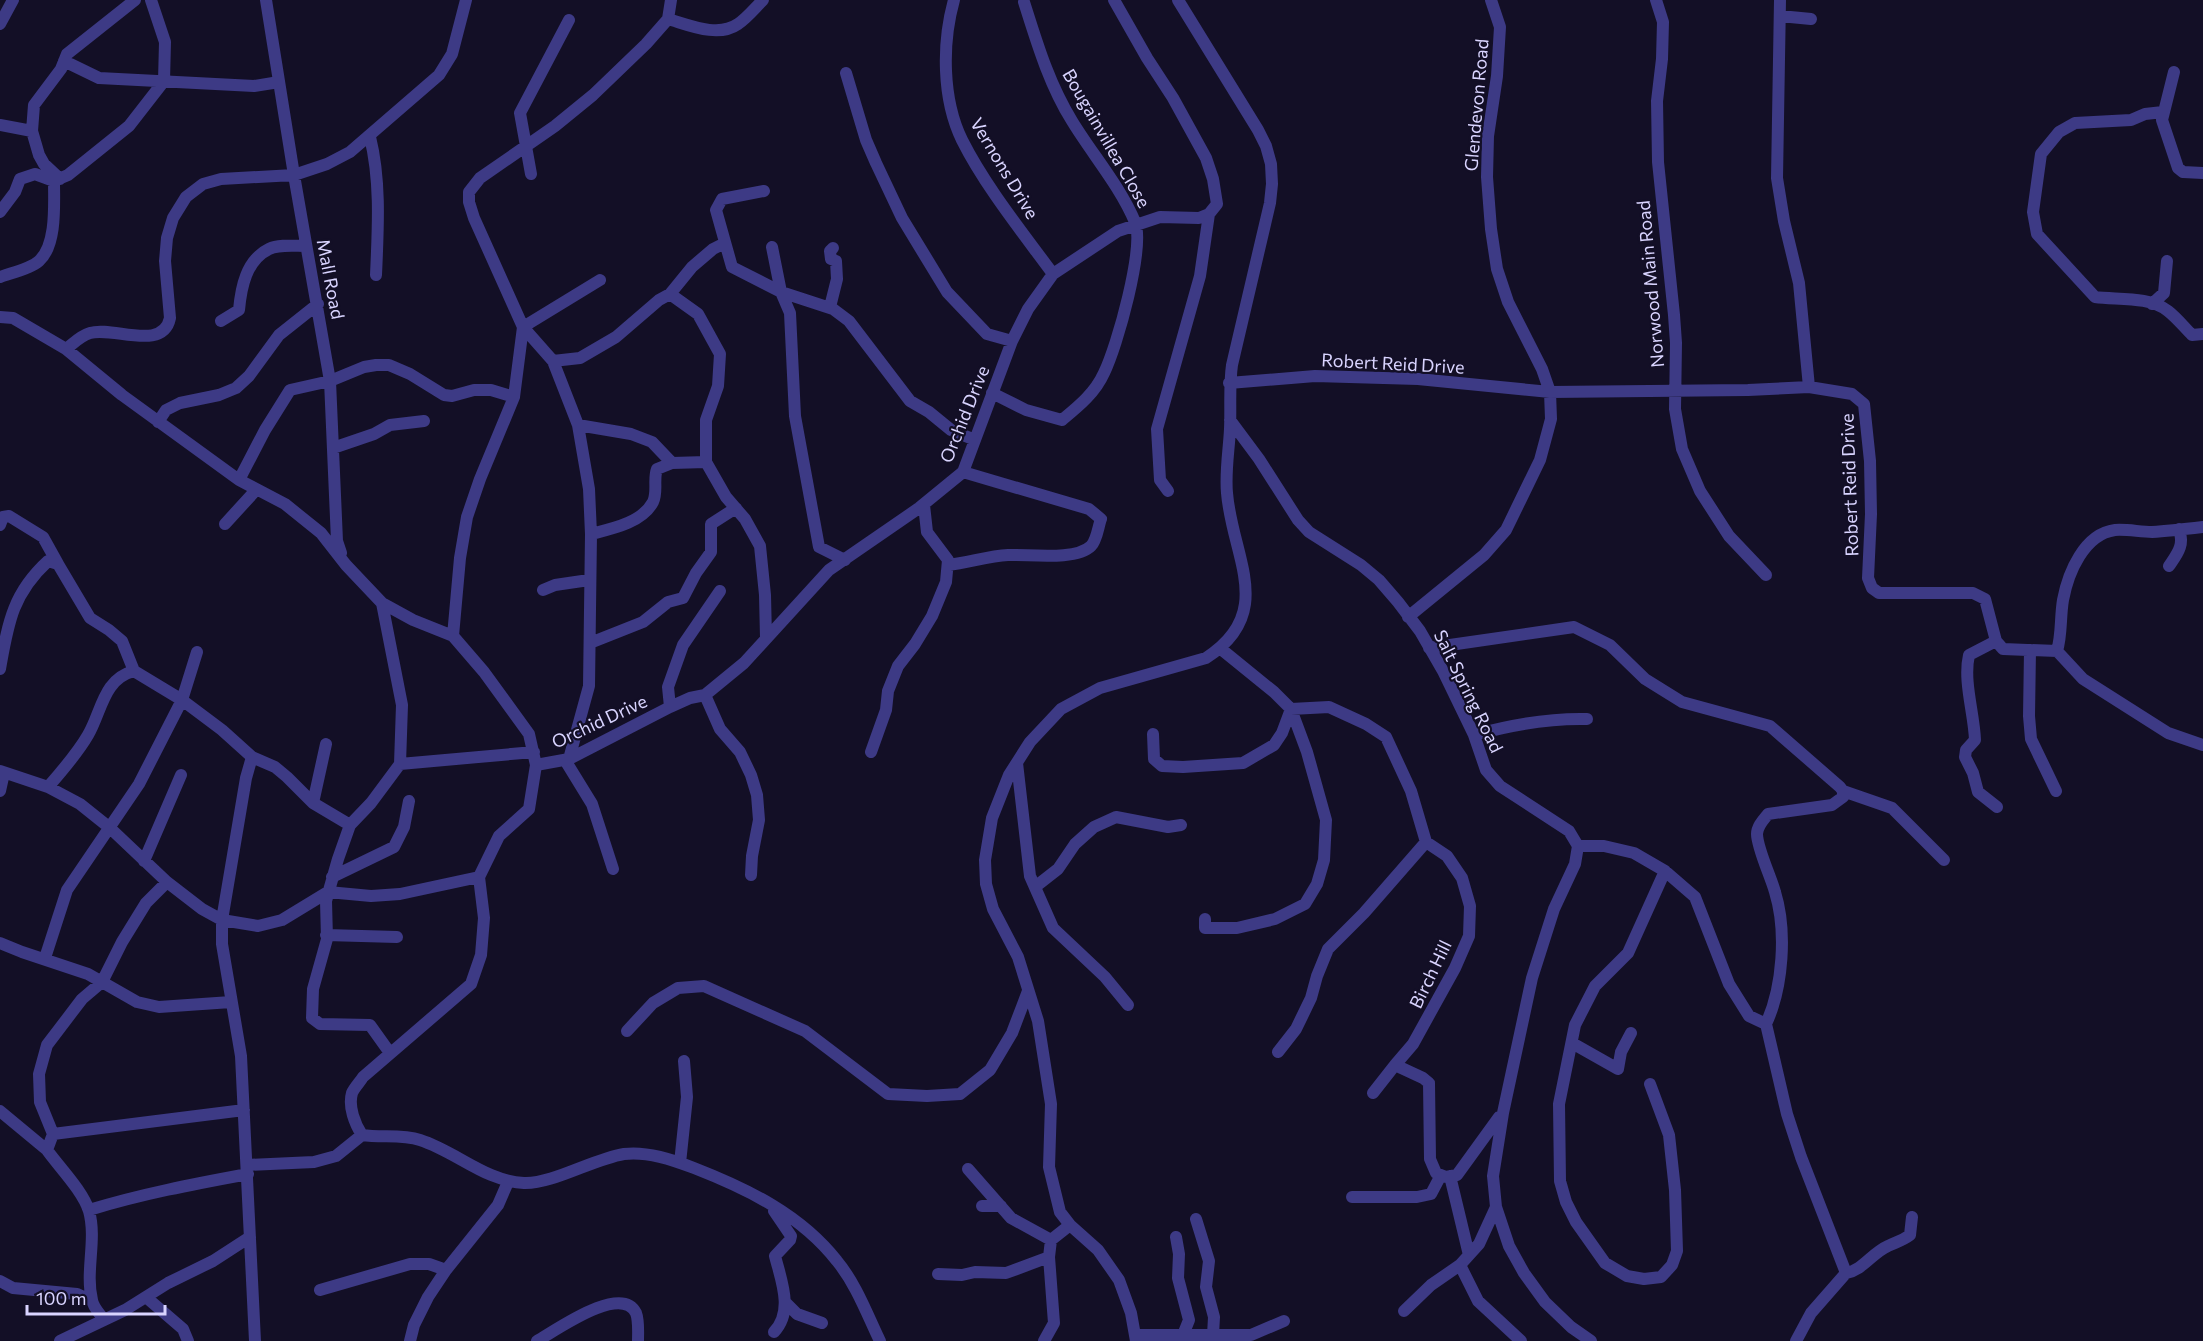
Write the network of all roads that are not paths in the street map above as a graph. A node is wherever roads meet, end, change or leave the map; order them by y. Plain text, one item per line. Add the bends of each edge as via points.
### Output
1 (13, 0) edge
2 (135, 0) edge
3 (151, 0) edge
4 (266, 0) edge
5 (466, 0) edge
6 (671, 0) edge
7 (763, 0) edge
8 (954, 0) edge
9 (1114, 0) edge
10 (1178, 0) edge
11 (1491, 0) edge
12 (1656, 0) edge
13 (1780, 0) edge
14 (1024, 2) dead end
15 (1780, 16) junction
16 (668, 19) junction
17 (1811, 19) dead end
18 (569, 20) dead end
19 (0, 24) edge
20 (64, 61) junction
21 (2174, 72) dead end
22 (846, 73) dead end
23 (164, 81) junction
24 (279, 82) junction
25 (2163, 112) junction
26 (0, 125) edge
27 (32, 132) junction
28 (370, 137) junction
29 (526, 148) junction
30 (2203, 173) edge
31 (531, 174) dead end
32 (294, 176) junction
33 (57, 180) junction
34 (764, 191) dead end
35 (0, 212) edge
36 (1209, 214) junction
37 (1136, 224) junction
38 (725, 243) junction
39 (306, 246) junction
40 (772, 246) dead end
41 (833, 248) dead end
42 (2167, 261) dead end
43 (1053, 274) junction
44 (376, 275) dead end
45 (0, 277) edge
46 (600, 280) dead end
47 (781, 292) junction
48 (670, 294) junction
49 (318, 304) junction
50 (2152, 304) junction
51 (830, 307) junction
52 (0, 317) edge
53 (220, 321) dead end
54 (523, 327) junction
55 (2203, 334) edge
56 (1012, 340) junction
57 (66, 349) junction
58 (554, 361) junction
59 (330, 381) junction
60 (1230, 384) junction
61 (1809, 387) junction
62 (1676, 390) junction
63 (1550, 392) junction
64 (992, 393) junction
65 (514, 397) junction
66 (1230, 420) junction
67 (424, 421) dead end
68 (158, 422) junction
69 (578, 425) junction
70 (975, 440) junction
71 (333, 448) junction
72 (706, 462) junction
73 (672, 463) junction
74 (963, 472) junction
75 (239, 480) junction
76 (256, 490) junction
77 (1168, 491) dead end
78 (924, 505) junction
79 (736, 508) junction
80 (225, 524) dead end
81 (0, 525) edge
82 (2203, 527) edge
83 (2179, 530) junction
84 (591, 534) junction
85 (845, 560) junction
86 (58, 564) junction
87 (346, 565) junction
88 (948, 565) junction
89 (2169, 566) dead end
90 (1766, 575) dead end
91 (589, 580) junction
92 (543, 590) dead end
93 (720, 591) dead end
94 (382, 603) junction
95 (1408, 617) junction
96 (453, 636) junction
97 (766, 638) junction
98 (1996, 641) junction
99 (590, 643) junction
100 (1429, 648) junction
101 (1221, 649) junction
102 (2030, 650) junction
103 (2057, 651) junction
104 (197, 652) dead end
105 (0, 669) edge
106 (134, 671) junction
107 (705, 695) junction
108 (182, 700) junction
109 (670, 707) junction
110 (1291, 709) junction
111 (1587, 719) dead end
112 (1153, 734) dead end
113 (1474, 735) junction
114 (326, 744) dead end
115 (2203, 745) edge
116 (534, 752) junction
117 (871, 752) dead end
118 (252, 757) junction
119 (567, 759) junction
120 (1017, 763) junction
121 (400, 764) junction
122 (536, 765) junction
123 (2, 772) edge
124 (181, 775) dead end
125 (48, 787) junction
126 (0, 791) edge
127 (2056, 791) dead end
128 (1843, 792) junction
129 (409, 801) dead end
130 (312, 803) junction
131 (1997, 807) dead end
132 (350, 825) junction
133 (1181, 825) dead end
134 (110, 828) junction
135 (1426, 842) junction
136 (1578, 846) junction
137 (1944, 860) dead end
138 (144, 861) junction
139 (613, 870) dead end
140 (1665, 871) junction
141 (751, 875) dead end
142 (479, 877) junction
143 (332, 878) junction
144 (167, 882) junction
145 (1035, 887) junction
146 (328, 892) junction
147 (1205, 919) dead end
148 (222, 920) junction
149 (326, 935) junction
150 (397, 937) dead end
151 (0, 943) edge
152 (45, 958) junction
153 (102, 982) junction
154 (1028, 991) junction
155 (231, 1002) junction
156 (1128, 1005) dead end
157 (1766, 1024) junction
158 (627, 1031) dead end
159 (1631, 1033) dead end
160 (1572, 1042) junction
161 (1278, 1052) dead end
162 (390, 1053) junction
163 (684, 1061) dead end
164 (1395, 1065) junction
165 (1650, 1084) dead end
166 (1373, 1093) dead end
167 (244, 1110) junction
168 (0, 1111) edge
169 (1503, 1113) junction
170 (53, 1134) junction
171 (362, 1135) junction
172 (46, 1150) junction
173 (680, 1163) junction
174 (968, 1169) dead end
175 (247, 1170) junction
176 (1446, 1176) junction
177 (508, 1182) junction
178 (1352, 1197) dead end
179 (768, 1203) junction
180 (982, 1206) dead end
181 (1001, 1206) junction
182 (1496, 1207) junction
183 (89, 1210) junction
184 (1911, 1217) dead end
185 (1196, 1219) dead end
186 (1070, 1225) junction
187 (250, 1237) junction
188 (1176, 1237) dead end
189 (1051, 1240) junction
190 (1469, 1255) junction
191 (1049, 1257) junction
192 (1460, 1265) junction
193 (446, 1270) junction
194 (1846, 1273) junction
195 (938, 1274) dead end
196 (0, 1281) edge
197 (320, 1290) dead end
198 (147, 1298) junction
199 (92, 1301) junction
200 (785, 1302) junction
201 (1404, 1311) dead end
202 (104, 1320) junction
203 (1284, 1321) dead end
204 (822, 1323) dead end
205 (774, 1332) dead end
206 (1183, 1335) junction
207 (1213, 1335) junction
208 (1136, 1338) edge
209 (60, 1341) edge
210 (188, 1341) edge
211 (255, 1341) edge
212 (410, 1341) edge
213 (537, 1341) edge
214 (638, 1341) edge
215 (880, 1341) edge
216 (1044, 1341) edge
217 (1521, 1341) edge
218 (1591, 1341) edge
219 (1796, 1341) edge

1 - 19 street
2 - 20 street via 67,54
3 - 23 street via 165,42
4 - 24 street, Mall Road
5 - 28 street via 452,54 439,75
6 - 16 street
7 - 16 street via 729,29 718,31
8 - 43 street, Vernons Drive via 946,53 953,116 962,140 1000,202
9 - 36 street via 1206,158 1217,204
10 - 60 street via 1258,130 1271,164 1270,203
11 - 63 street, Glendevon Road via 1500,27 1487,146 1497,269
12 - 62 street, Norwood Main Road via 1663,22 1657,101 1658,162 1674,315
13 - 15 street
14 - 37 street, Bougainvillea Close via 1049,77
15 - 17 street
15 - 61 street via 1777,178 1799,283
16 - 29 street via 592,95
18 - 29 street via 520,113
20 - 23 street via 99,78
20 - 27 street via 34,105
21 - 25 street
22 - 56 street via 876,163 902,218 947,292 987,334
23 - 24 street via 254,86
23 - 33 street via 129,126
24 - 32 street, Mall Road
25 - 30 street via 2162,120 2178,168 2186,173
25 - 50 street via 2131,120 2075,123 2059,132 2042,154 2033,212 2037,234 2095,297
26 - 27 street
27 - 33 street via 44,164
28 - 32 street via 327,164
28 - 44 street via 379,225
29 - 31 street
29 - 54 street via 480,178 469,192 474,218
32 - 39 street, Mall Road
32 - 57 street via 221,179 203,184 186,197 167,238 170,318 166,329 150,336 100,331 80,337
33 - 35 street via 35,174 20,179
33 - 45 street via 50,248 38,262
34 - 38 street via 722,199 716,210
36 - 37 street, Orchid Drive via 1199,218 1160,217
36 - 77 street via 1200,276 1157,429 1160,480
37 - 43 street, Orchid Drive via 1118,231
37 - 64 street via 1137,250 1119,331 1104,374 1090,397 1062,420 1026,410
38 - 47 street via 732,267
38 - 48 street via 692,267
39 - 49 street, Mall Road
39 - 53 street via 270,248 256,259 241,291 239,310
40 - 47 street
41 - 51 street via 831,259 836,261 837,279
42 - 50 street via 2164,293
43 - 56 street, Orchid Drive
46 - 54 street
47 - 51 street
47 - 85 street via 790,313 795,416 819,547
48 - 58 street via 616,338 580,358
48 - 72 street via 698,314 720,354 718,386 706,420
49 - 59 street, Mall Road
49 - 68 street via 279,335 236,388 180,403 166,410
50 - 55 street via 2168,311 2192,335
51 - 70 street via 849,321 910,401 951,430
52 - 57 street via 13,318
54 - 58 street
54 - 65 street
56 - 64 street, Orchid Drive
57 - 68 street
58 - 69 street
59 - 65 street via 364,367 388,365 444,395 492,390
59 - 71 street, Mall Road
59 - 75 street via 290,390
60 - 63 street, Robert Reid Drive via 1315,376 1418,379
60 - 66 street
61 - 62 street, Robert Reid Drive
61 - 98 street, Robert Reid Drive via 1852,394 1864,404 1870,461 1868,578 1872,588 1879,593 1973,593 1985,599
62 - 63 street, Robert Reid Drive
62 - 90 street, Norwood Main Road via 1674,409 1682,449 1700,491 1729,536
63 - 95 street, Glendevon Road via 1551,419 1540,460 1506,530 1484,555
64 - 70 street, Orchid Drive
65 - 96 street via 466,517
66 - 95 street, Salt Spring Road via 1298,520 1309,532 1379,579
66 - 101 street via 1227,490 1244,569 1246,602 1234,635
67 - 71 street via 390,425
68 - 75 street
69 - 73 street via 631,434 652,442
69 - 84 street via 589,489
70 - 74 street, Orchid Drive
71 - 87 street, Mall Road via 337,541
72 - 73 street
72 - 79 street
73 - 84 street via 657,469 653,502 643,514 615,529
74 - 78 street, Orchid Drive
74 - 88 street via 1089,508 1101,519 1095,540 1080,552 1039,557 1008,555
75 - 76 street
76 - 80 street
76 - 87 street via 285,504 321,533
78 - 85 street, Orchid Drive
78 - 88 street via 927,532
79 - 97 street via 760,546
79 - 99 street via 711,524 711,552 683,598 668,602 643,622
81 - 86 street via 3,517 9,516 43,537
82 - 83 street
83 - 89 street via 2179,552
83 - 103 street via 2114,530 2086,545 2062,601
84 - 91 street
85 - 97 street, Orchid Drive via 829,570
86 - 105 street via 48,561 17,598
86 - 106 street via 90,618 122,642
87 - 94 street
88 - 117 street via 946,582 932,616 898,666
91 - 92 street
91 - 99 street
93 - 109 street via 683,645 668,687
94 - 96 street
94 - 121 street via 402,705
95 - 100 street, Salt Spring Road
96 - 116 street via 529,734
97 - 107 street, Orchid Drive via 744,663
98 - 102 street via 2003,649
98 - 131 street via 1969,655 1966,664 1975,740 1965,757 1978,792
99 - 119 street via 590,686
100 - 113 street, Salt Spring Road
100 - 128 street via 1574,627 1610,645 1645,679 1682,702 1770,726
101 - 110 street
101 - 120 street via 1206,658 1100,688 1061,709 1030,742
102 - 103 street
102 - 127 street via 2031,739
103 - 115 street via 2083,679 2168,733
104 - 108 street
106 - 108 street
106 - 125 street via 123,674 104,695 88,735
107 - 109 street, Orchid Drive
107 - 141 street via 720,729 740,752 752,775 759,820
108 - 118 street
108 - 134 street via 139,784
109 - 119 street, Orchid Drive
110 - 112 street via 1274,745 1243,763 1162,766 1154,759
110 - 135 street via 1329,707 1386,737 1411,791
110 - 147 street via 1326,820 1324,860 1317,884 1305,904 1275,919 1237,928 1205,928
111 - 113 street via 1510,725
113 - 136 street, Salt Spring Road via 1486,770 1500,786 1569,831
114 - 130 street
116 - 121 street
116 - 122 street
118 - 130 street via 275,767
118 - 148 street
119 - 122 street, Orchid Drive
119 - 139 street via 592,804
120 - 145 street via 1030,876
120 - 154 street via 997,802 990,828 986,884 993,909 1018,957
121 - 132 street
122 - 142 street via 529,809 499,837
123 - 125 street
123 - 126 street
124 - 138 street
125 - 134 street via 80,804
128 - 137 street via 1892,808
128 - 157 street via 1832,805 1768,814 1757,833 1783,933 1774,1007
129 - 143 street via 404,827 394,847
130 - 132 street
132 - 143 street
133 - 145 street via 1168,827 1116,817 1095,827 1075,844 1058,869
134 - 138 street
134 - 152 street via 67,890
135 - 161 street via 1328,949 1296,1029
135 - 164 street, Birch Hill via 1447,856 1462,878 1470,906 1469,936 1429,1019
136 - 140 street via 1604,846 1634,853
136 - 169 street via 1575,864 1554,909 1532,978
138 - 144 street
140 - 157 street via 1695,897 1729,984 1749,1016
140 - 160 street via 1628,953 1595,986 1575,1025
142 - 146 street via 400,894
142 - 162 street via 481,955 471,984
143 - 146 street
144 - 148 street
144 - 153 street via 146,903
145 - 156 street via 1053,928 1105,977
146 - 148 street via 282,920 258,926
146 - 149 street
148 - 155 street
149 - 150 street
149 - 162 street via 313,989 312,1018 320,1024 370,1025
151 - 152 street
152 - 153 street
153 - 155 street via 137,1002 159,1006
153 - 170 street via 82,999 47,1045 39,1074 40,1102
154 - 158 street via 1012,1033 990,1070 960,1094 888,1094 805,1031 704,986 678,988 653,1002
154 - 186 street via 1048,1077 1052,1184 1060,1212
155 - 167 street via 241,1056
157 - 194 street via 1787,1114
159 - 160 street via 1618,1069
160 - 165 street via 1559,1104 1560,1181 1576,1222 1605,1263 1627,1276 1644,1279 1661,1277 1672,1265 1677,1251 1676,1190 1669,1135
162 - 171 street via 352,1092 355,1124
163 - 173 street via 687,1097
164 - 166 street, Birch Hill
164 - 176 street via 1429,1083 1430,1159 1436,1173
167 - 170 street
167 - 175 street
168 - 172 street
169 - 176 street via 1457,1175
169 - 182 street via 1493,1176
170 - 172 street
171 - 175 street via 336,1156
171 - 177 street via 419,1140
172 - 183 street
173 - 177 street via 664,1157 626,1154 528,1183
173 - 179 street
174 - 181 street
175 - 183 street
175 - 187 street
176 - 178 street via 1431,1194
176 - 190 street
177 - 193 street via 498,1205
179 - 200 street via 791,1236 776,1256
179 - 215 street via 798,1222 838,1262
180 - 181 street
181 - 189 street via 1011,1218
182 - 190 street via 1479,1244
182 - 218 street via 1509,1246 1524,1273 1545,1302
183 - 199 street
184 - 194 street via 1910,1235 1887,1246 1855,1272
185 - 207 street via 1209,1261 1206,1287 1214,1317
186 - 189 street
186 - 208 street via 1098,1250 1119,1280
187 - 198 street
187 - 211 street
188 - 206 street via 1178,1278 1189,1320
189 - 191 street
190 - 192 street
191 - 195 street via 1005,1273
191 - 216 street via 1054,1323
192 - 201 street via 1431,1284
192 - 217 street via 1478,1301
193 - 197 street via 429,1264 410,1264
193 - 212 street via 428,1297
194 - 219 street via 1811,1313
196 - 199 street via 13,1288 77,1294
198 - 202 street
198 - 210 street via 183,1329
199 - 202 street
200 - 204 street via 797,1314
200 - 205 street via 783,1322
202 - 209 street
203 - 207 street via 1251,1335
206 - 207 street
206 - 208 street
213 - 214 street via 599,1306 621,1303 632,1307 637,1315

